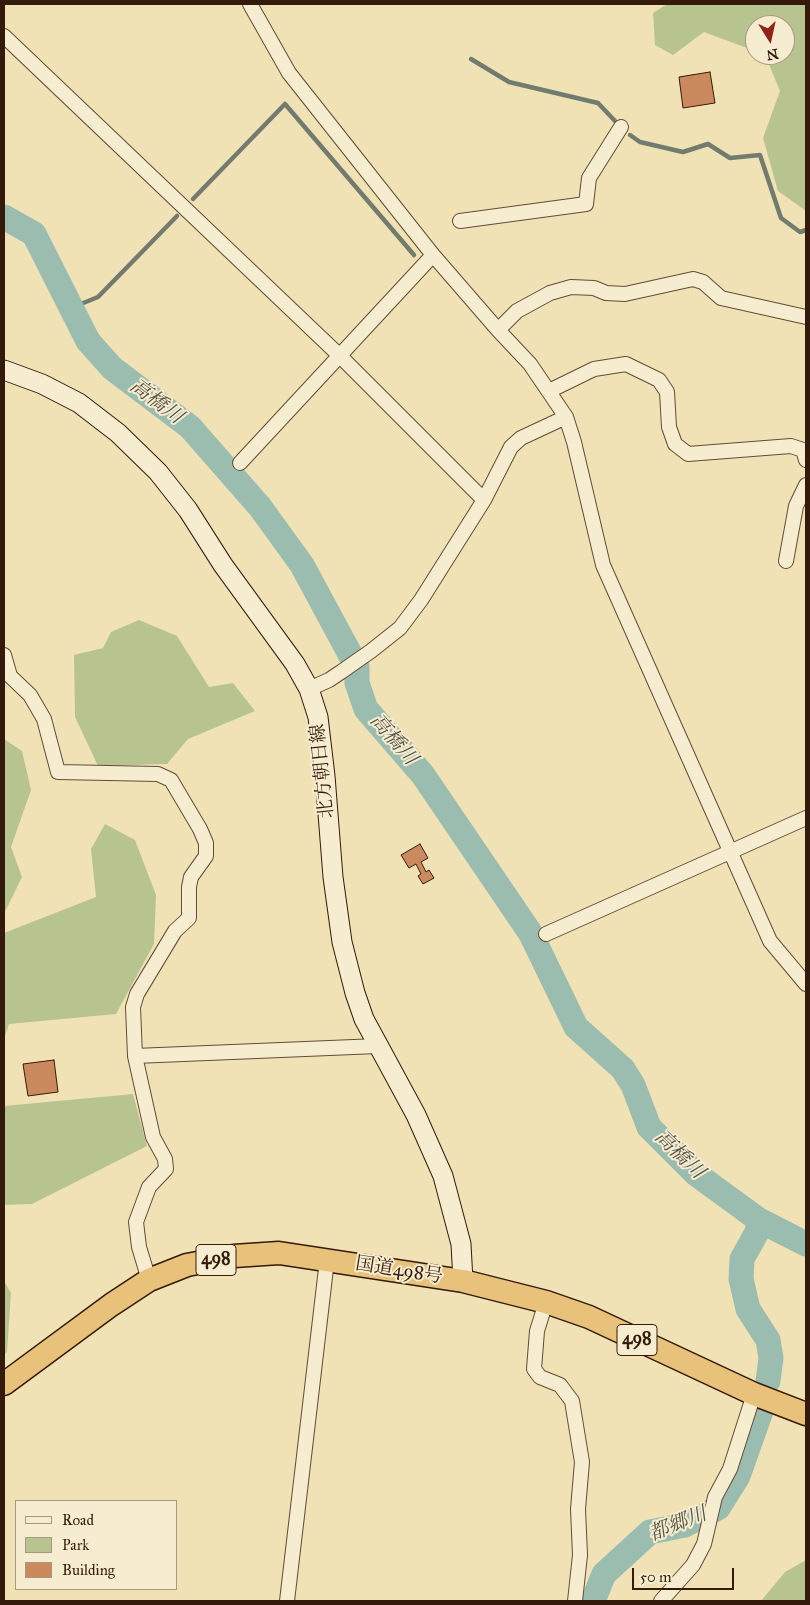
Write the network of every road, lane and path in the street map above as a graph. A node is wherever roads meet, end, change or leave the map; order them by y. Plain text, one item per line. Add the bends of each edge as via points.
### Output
1 (250, 4) edge
2 (4, 36) edge
3 (621, 127) dead end
4 (460, 221) dead end
5 (433, 255) junction
6 (806, 317) edge
7 (498, 330) junction
8 (340, 356) junction
9 (4, 371) edge
10 (549, 391) junction
11 (566, 417) junction
12 (806, 460) edge
13 (240, 463) dead end
14 (806, 485) edge
15 (484, 500) junction
16 (786, 561) dead end
17 (4, 655) edge
18 (309, 689) junction
19 (806, 818) edge
20 (730, 851) junction
21 (546, 934) dead end
22 (806, 984) edge
23 (378, 1046) junction
24 (135, 1056) junction
25 (327, 1260) junction
26 (149, 1280) junction
27 (463, 1281) junction
28 (546, 1302) junction
29 (4, 1384) edge
30 (754, 1394) junction
31 (806, 1414) edge
32 (287, 1601) edge
33 (575, 1601) edge
34 (661, 1601) edge

1 - 5 street via 289,73
2 - 8 street
3 - 4 street via 589,178 586,204
5 - 7 street
5 - 8 street
6 - 7 street via 721,298 703,282 693,279 625,294 571,287 550,293 517,311
7 - 10 street via 530,364
8 - 13 street
8 - 15 street
9 - 18 main road, 北方朝日線 via 42,384 78,403 118,433 158,472 188,510
10 - 11 street
10 - 12 street via 594,369 626,364 659,380 667,392 669,427 675,444 688,454 791,446 803,450
11 - 15 street via 521,438 511,448
11 - 20 street via 603,565
14 - 16 street via 796,506
15 - 18 street via 400,628 341,672
17 - 24 street via 10,676 30,695 44,719 58,772 158,774 171,780 206,843 206,856 191,877 189,918 175,931 137,994 133,1007
18 - 23 main road, 北方朝日線 via 318,717 326,776 333,877 342,942 364,1019
19 - 20 street
20 - 21 street
20 - 22 street via 770,941
23 - 24 street
23 - 27 main road, 北方朝日線 via 416,1115 443,1176 461,1244
24 - 26 street via 153,1137 165,1159 166,1169 149,1187 136,1222 138,1247
25 - 26 highway, 国道498号 / 498 via 279,1253 234,1256 187,1265
25 - 27 highway, 国道498号 / 498
25 - 32 street
26 - 29 highway, 国道498号 / 498
27 - 28 highway, 国道498号 / 498
28 - 30 highway, 国道498号 / 498 via 589,1317
28 - 33 street via 537,1331 534,1369 540,1377 560,1385 572,1400 582,1462 578,1509 580,1555
30 - 31 highway, 国道498号 / 498
30 - 34 street via 730,1469 715,1498 704,1544 693,1565

